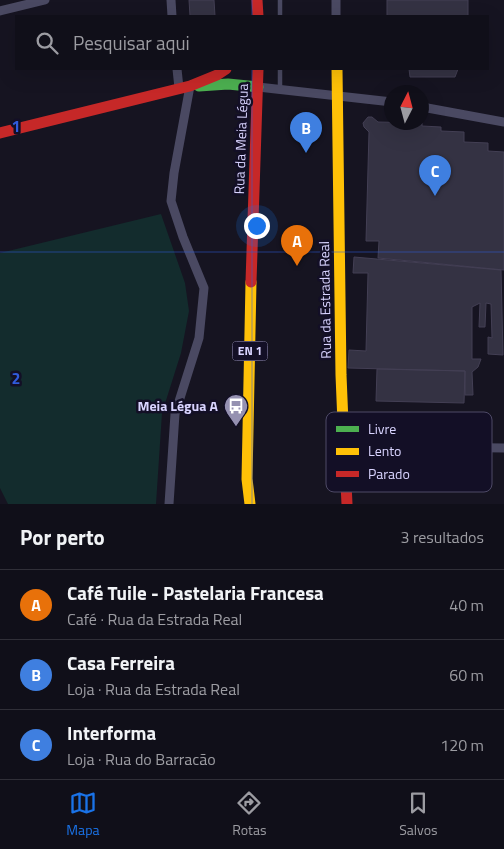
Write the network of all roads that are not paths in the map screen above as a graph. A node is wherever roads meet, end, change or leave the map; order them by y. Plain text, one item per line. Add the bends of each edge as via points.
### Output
1 (45, 0) edge
2 (171, 0) edge
3 (257, 0) edge
4 (280, 0) edge
5 (336, 0) edge
6 (0, 11) edge
7 (172, 15) edge
8 (258, 15) edge
9 (280, 15) edge
10 (336, 15) edge
11 (177, 70) edge
12 (224, 70) edge
13 (231, 70) edge
14 (258, 70) edge
15 (280, 70) edge
16 (337, 70) edge
17 (184, 87) junction
18 (254, 88) junction
19 (280, 90) junction
20 (338, 95) junction
21 (384, 101) edge
22 (429, 108) edge
23 (504, 122) edge
24 (0, 133) edge
25 (344, 412) edge
26 (169, 504) edge
27 (248, 504) edge

1 - 6 street
2 - 7 street
3 - 8 main road
4 - 9 lane
5 - 10 street
11 - 17 street
12 - 17 main road
13 - 18 main road via 231,79 236,84
14 - 18 main road, Rua da Meia Légua / EN 1
15 - 19 lane
16 - 20 main road, Rua da Estrada Real
17 - 18 main road via 228,84
17 - 24 main road
17 - 26 street via 171,201 204,288 199,338 175,414
18 - 19 street
18 - 27 main road, Rua da Meia Légua / EN 1 via 257,118
19 - 20 street
20 - 21 street
20 - 25 main road, Rua da Estrada Real
22 - 23 street

